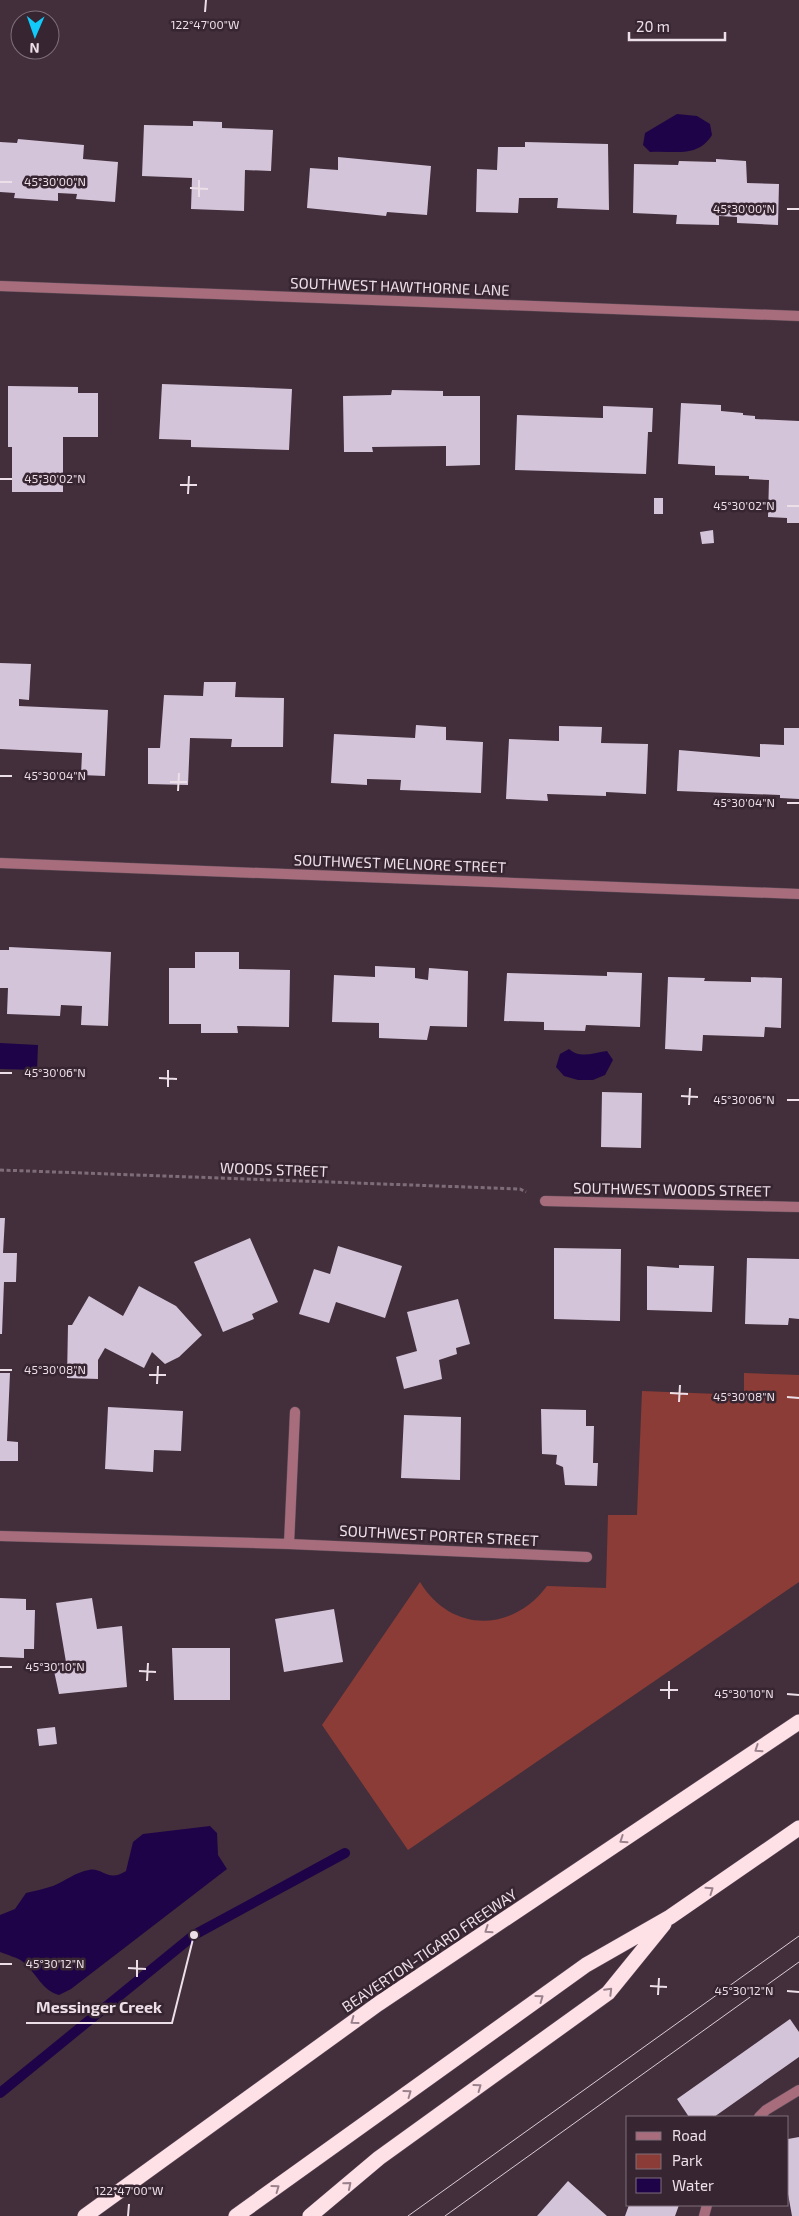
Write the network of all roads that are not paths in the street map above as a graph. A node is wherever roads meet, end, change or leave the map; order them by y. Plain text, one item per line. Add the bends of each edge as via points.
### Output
1 (0, 286) edge
2 (799, 316) edge
3 (0, 863) edge
4 (799, 894) edge
5 (545, 1201) road end
6 (799, 1207) edge
7 (295, 1412) dead end
8 (0, 1536) edge
9 (289, 1544) junction
10 (587, 1557) dead end
11 (799, 1722) edge
12 (799, 1828) edge
13 (670, 1917) junction
14 (799, 2090) edge
15 (760, 2116) edge
16 (85, 2216) edge
17 (236, 2216) edge
18 (310, 2216) edge

1 - 2 street, SOUTHWEST HAWTHORNE LANE
3 - 4 street, SOUTHWEST MELNORE STREET
5 - 6 street, SOUTHWEST WOODS STREET
7 - 9 street
8 - 9 street, SOUTHWEST PORTER STREET
9 - 10 street, SOUTHWEST PORTER STREET
11 -> 16 highway, BEAVERTON-TIGARD FREEWAY via 378,2004
13 -> 12 highway
17 -> 13 highway via 586,1965
18 -> 13 highway via 380,2158 608,1993
14 - 15 street

